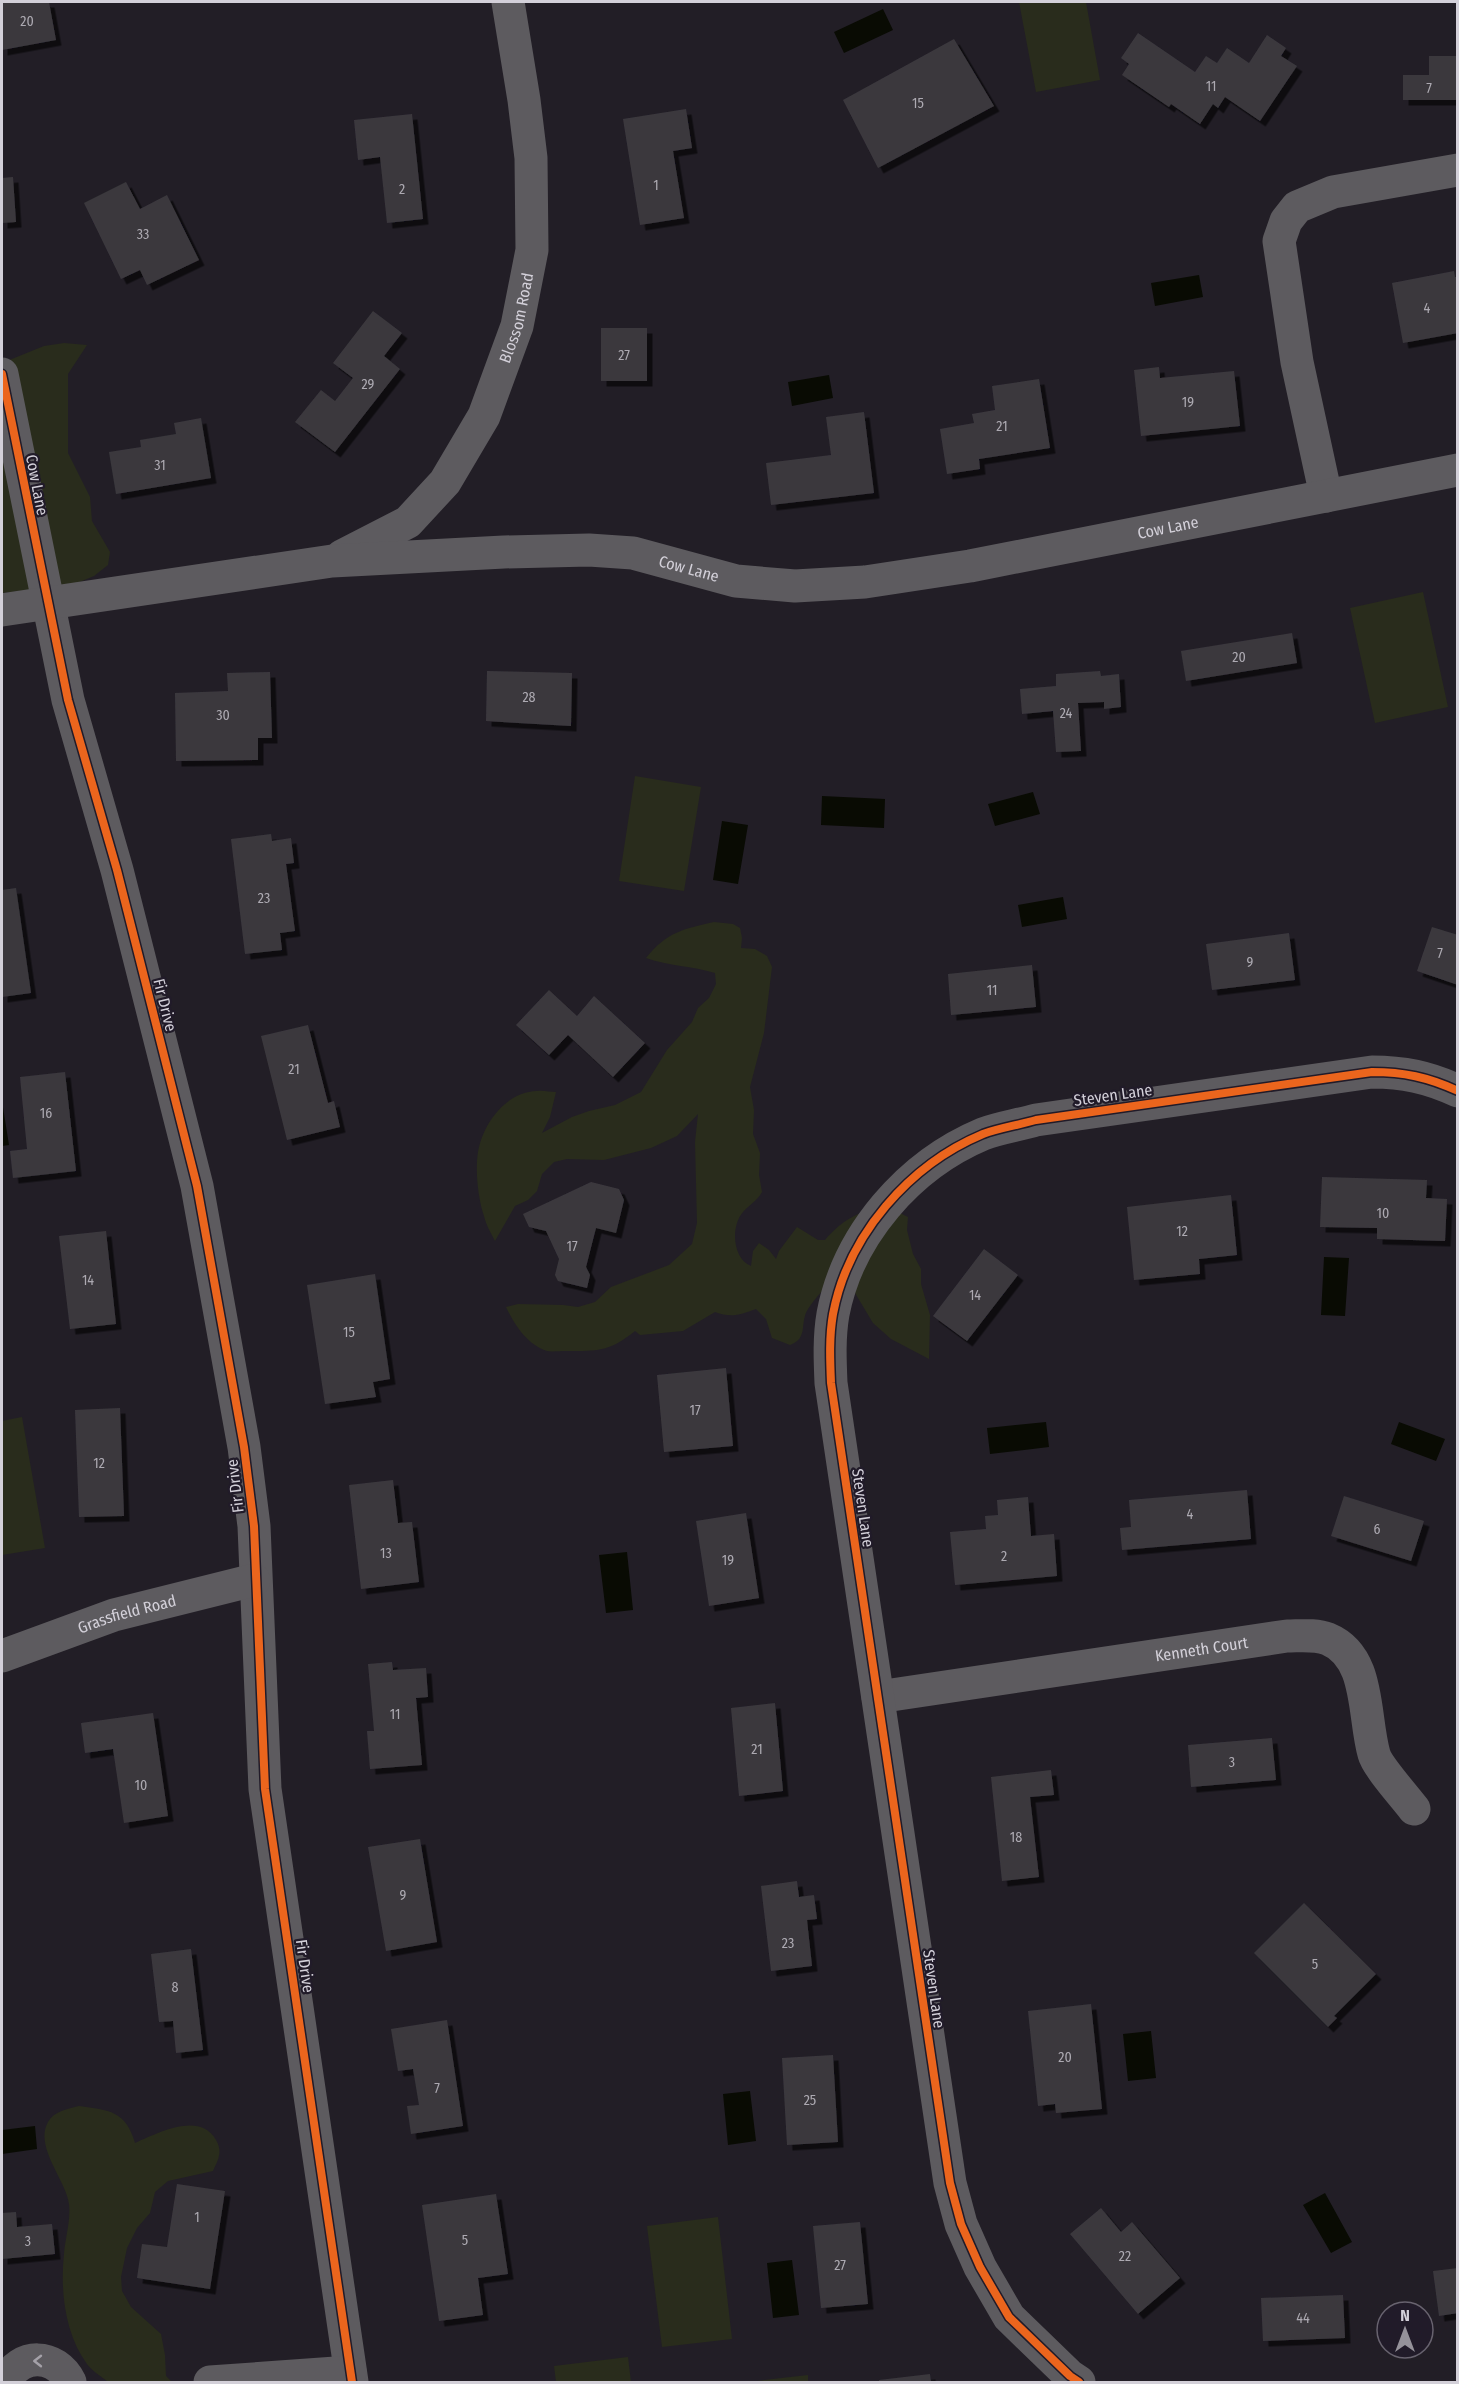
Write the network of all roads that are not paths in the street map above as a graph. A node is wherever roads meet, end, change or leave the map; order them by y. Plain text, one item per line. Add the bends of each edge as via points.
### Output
1 (508, 2) edge
2 (1458, 170) edge
3 (2, 374) edge
4 (1458, 470) edge
5 (1326, 496) junction
6 (332, 561) junction
7 (46, 602) junction
8 (2, 610) edge
9 (1458, 1090) edge
10 (254, 1580) junction
11 (2, 1656) edge
12 (878, 1697) junction
13 (1414, 1809) dead end
14 (351, 2377) edge
15 (6, 2382) edge
16 (70, 2382) edge
17 (210, 2382) edge
18 (1079, 2382) edge

1 - 6 street, Blossom Road via 531,170 532,250 517,326 484,416 446,482 408,522
2 - 5 street via 1333,192 1297,207 1286,221 1279,241 1297,362
3 - 7 street, Cow Lane
4 - 5 street, Cow Lane
5 - 6 street, Cow Lane via 970,566 865,582 795,586 736,581 633,553 589,550
6 - 7 street, Cow Lane
7 - 8 street, Cow Lane
7 - 10 street, Fir Drive via 68,700 117,870 197,1186 244,1447 254,1526
9 - 12 street, Steven Lane via 1431,1078 1372,1072 1036,1120 983,1134 930,1163 886,1204 848,1268 833,1312 830,1339 831,1383
10 - 11 street, Grassfield Road via 114,1615
10 - 14 street, Fir Drive via 265,1790
12 - 13 street, Kenneth Court via 1287,1636 1315,1636 1328,1639 1346,1652 1359,1671 1374,1756
12 - 18 street, Steven Lane via 950,2183 961,2224 1008,2317
14 - 17 street
16 -> 15 street via 55,2364 32,2359 12,2370

